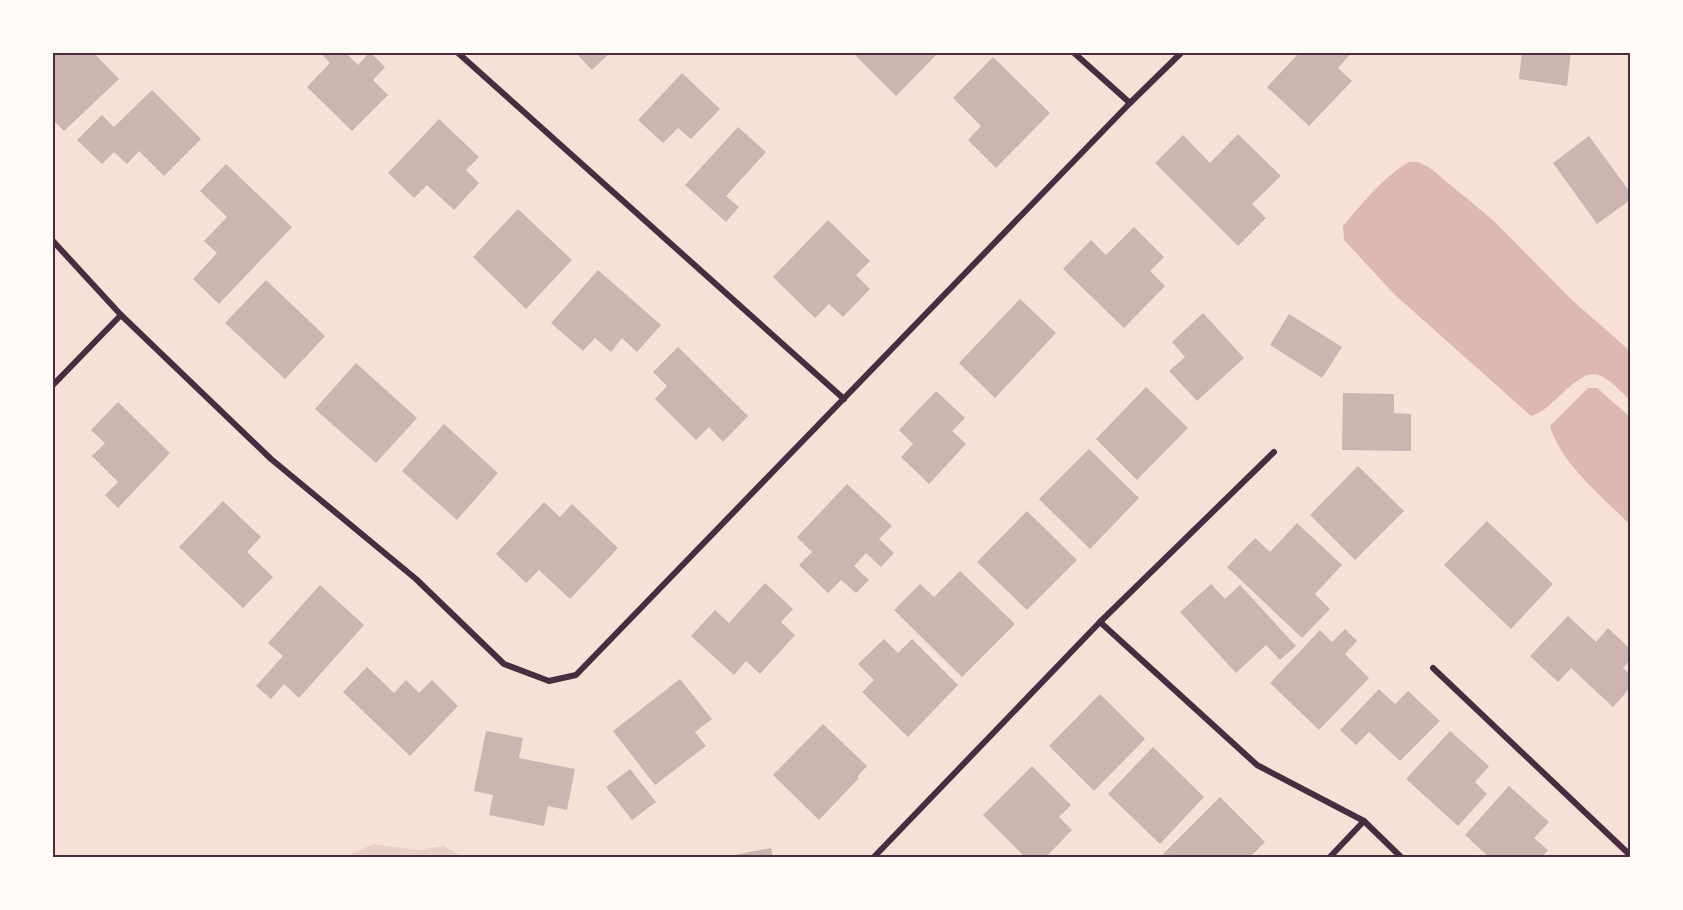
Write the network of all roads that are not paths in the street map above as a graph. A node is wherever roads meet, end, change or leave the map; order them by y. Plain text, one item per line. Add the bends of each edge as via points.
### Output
1 (457, 52) edge
2 (1073, 52) edge
3 (1182, 52) edge
4 (1130, 103) junction
5 (52, 240) edge
6 (121, 315) junction
7 (52, 386) edge
8 (844, 399) junction
9 (1274, 452) dead end
10 (1100, 622) junction
11 (1433, 668) dead end
12 (1364, 821) junction
13 (1630, 855) edge
14 (873, 858) edge
15 (1329, 858) edge
16 (1402, 858) edge

1 - 8 street
2 - 4 street
3 - 4 street
4 - 8 street
5 - 6 street
6 - 7 street
6 - 8 street via 271,459 416,579 504,664 549,681 576,675
9 - 10 street
10 - 12 street via 1257,765
10 - 14 street
11 - 13 street
12 - 15 street
12 - 16 street

